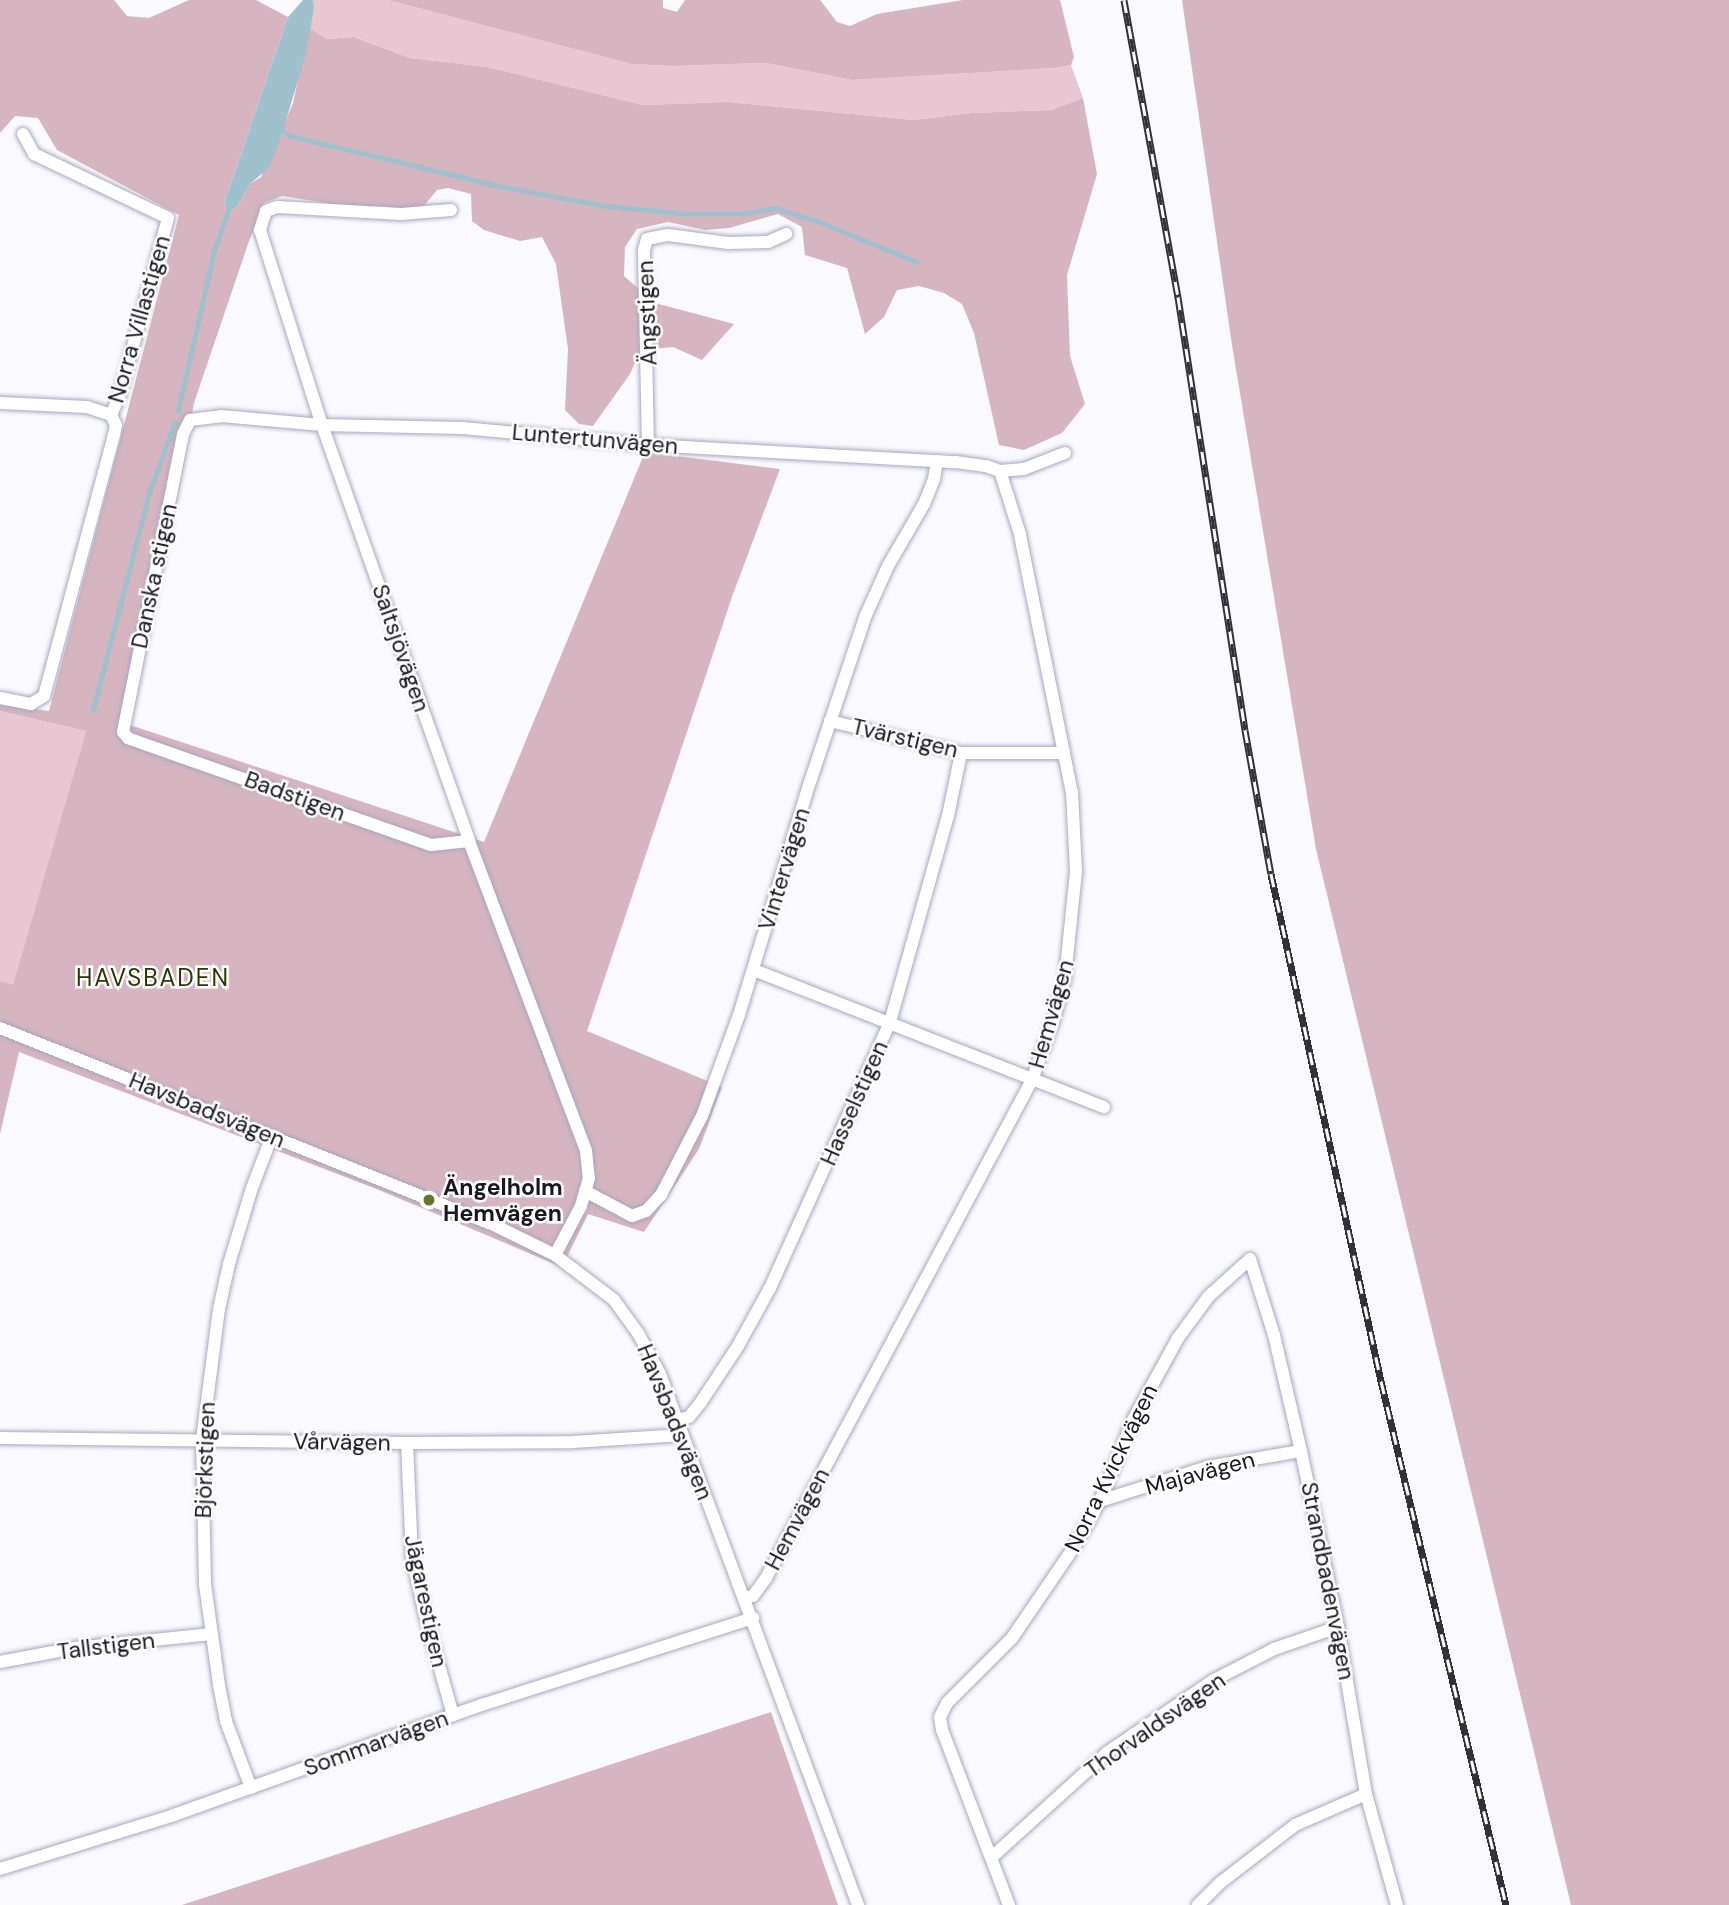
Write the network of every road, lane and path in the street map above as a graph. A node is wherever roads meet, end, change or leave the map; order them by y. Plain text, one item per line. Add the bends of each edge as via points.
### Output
1 (23, 134) dead end
2 (451, 210) dead end
3 (786, 234) dead end
4 (0, 403) edge
5 (111, 415) junction
6 (190, 420) joint
7 (322, 425) junction
8 (648, 444) junction
9 (1065, 453) dead end
10 (937, 461) junction
11 (1000, 471) junction
12 (0, 698) edge
13 (830, 721) junction
14 (123, 733) joint
15 (1064, 752) junction
16 (961, 753) junction
17 (469, 841) junction
18 (754, 970) junction
19 (890, 1022) junction
20 (0, 1028) edge
21 (1032, 1080) junction
22 (1104, 1107) dead end
23 (272, 1136) junction
24 (585, 1191) junction
25 (555, 1255) junction
26 (1250, 1259) joint
27 (678, 1420) junction
28 (683, 1436) junction
29 (0, 1438) edge
30 (202, 1440) junction
31 (407, 1443) junction
32 (1301, 1451) junction
33 (1100, 1501) junction
34 (744, 1598) junction
35 (753, 1618) junction
36 (1338, 1627) junction
37 (212, 1634) junction
38 (0, 1662) edge
39 (453, 1716) junction
40 (251, 1788) junction
41 (1366, 1794) junction
42 (992, 1857) junction
43 (0, 1869) edge
44 (858, 1905) edge
45 (1009, 1905) edge
46 (1198, 1905) edge
47 (1397, 1905) edge

1 - 5 street, Norra Villastigen via 34,154 168,218
2 - 7 street, Saltsjövägen via 401,214 277,207 266,211 262,237
3 - 8 street, Ängstigen via 768,242 728,243 668,235 647,239
4 - 5 street via 86,408
5 - 12 street, Norra Villastigen via 114,435 44,696 37,702
6 - 7 street, Luntertunvägen via 221,416
6 - 14 street, Danska stigen via 183,434
7 - 8 street, Luntertunvägen via 462,428
7 - 17 street, Saltsjövägen
8 - 10 street, Luntertunvägen
9 - 11 street via 1024,469
10 - 11 street, Luntertunvägen
10 - 13 street, Vintervägen via 924,504 866,615
11 - 15 street, Hemvägen via 1020,534
13 - 16 street, Tvärstigen
13 - 18 street, Vintervägen
14 - 17 street, Badstigen via 431,845
15 - 16 street, Tvärstigen
15 - 21 street, Hemvägen via 1076,828 1070,943 1054,1022
16 - 19 street, Hasselstigen
17 - 24 street, Saltsjövägen via 586,1151 589,1178
18 - 19 street
18 - 24 street, Vintervägen via 702,1116 661,1195 646,1211 632,1216
19 - 21 street
19 - 27 street, Hasselstigen via 770,1289 701,1402 689,1417
20 - 23 street, Havsbadsvägen
21 - 22 street
21 - 34 street, Hemvägen via 766,1578 753,1596
23 - 25 street, Havsbadsvägen via 496,1226
23 - 30 street, Björkstigen via 251,1188 219,1309
24 - 25 street, Saltsjövägen
25 - 27 street, Havsbadsvägen via 614,1300 638,1333
26 - 32 street, Strandbadenvägen via 1274,1335
26 - 33 street, Norra Kvickvägen via 1209,1296 1178,1338 1133,1420
27 - 28 street, Havsbadsvägen
28 - 31 street, Vårvägen
28 - 34 street, Havsbadsvägen
29 - 30 street, Vårvägen
30 - 31 street, Vårvägen
30 - 37 street, Björkstigen via 202,1535
31 - 39 street, Jägarestigen via 412,1556
32 - 33 street, Majavägen via 1207,1467
32 - 36 street, Strandbadenvägen
33 - 42 street, Norra Kvickvägen via 1012,1638 947,1703 940,1717
34 - 35 street, Havsbadsvägen
35 - 39 street, Sommarvägen
35 - 44 street, Havsbadsvägen
36 - 41 street, Strandbadenvägen
36 - 42 street, Thorvaldsvägen via 1274,1649 1214,1680 1108,1752
37 - 38 street, Tallstigen via 75,1648
37 - 40 street, Björkstigen via 226,1721
39 - 40 street, Sommarvägen
40 - 43 street, Sommarvägen
41 - 46 street via 1295,1825 1220,1882
41 - 47 street, Strandbadenvägen
42 - 45 street, Norra Kvickvägen

